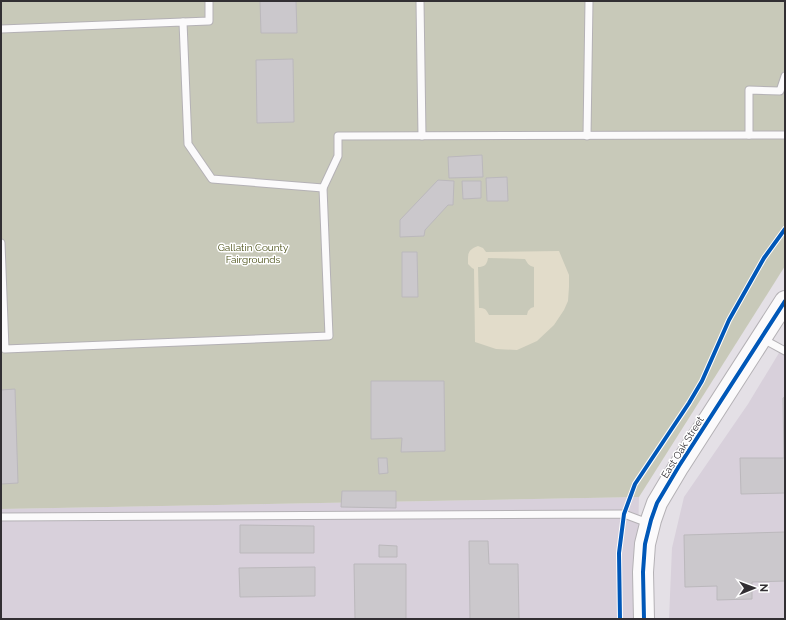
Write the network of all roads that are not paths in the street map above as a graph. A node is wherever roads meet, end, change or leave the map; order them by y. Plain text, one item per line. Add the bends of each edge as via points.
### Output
1 (209, 1) edge
2 (420, 1) edge
3 (589, 1) edge
4 (184, 22) junction
5 (1, 29) edge
6 (785, 76) edge
7 (785, 135) edge
8 (422, 136) junction
9 (587, 136) junction
10 (749, 136) junction
11 (323, 188) junction
12 (1, 243) edge
13 (785, 301) edge
14 (762, 338) junction
15 (785, 351) edge
16 (1, 517) edge
17 (650, 523) junction
18 (644, 619) edge

1 - 4 lane via 209,21
2 - 8 lane
3 - 9 lane
4 - 5 lane
4 - 11 lane via 188,144 212,179
6 - 10 lane via 780,91 748,90
7 - 10 lane
8 - 9 lane
8 - 11 lane via 338,136 338,156
9 - 10 lane
11 - 12 lane via 329,336 5,349
13 - 14 street, East Oak Street
14 - 15 lane
14 - 17 street, East Oak Street via 679,466 657,503
16 - 17 lane via 624,514
17 - 18 street, East Oak Street via 643,572

